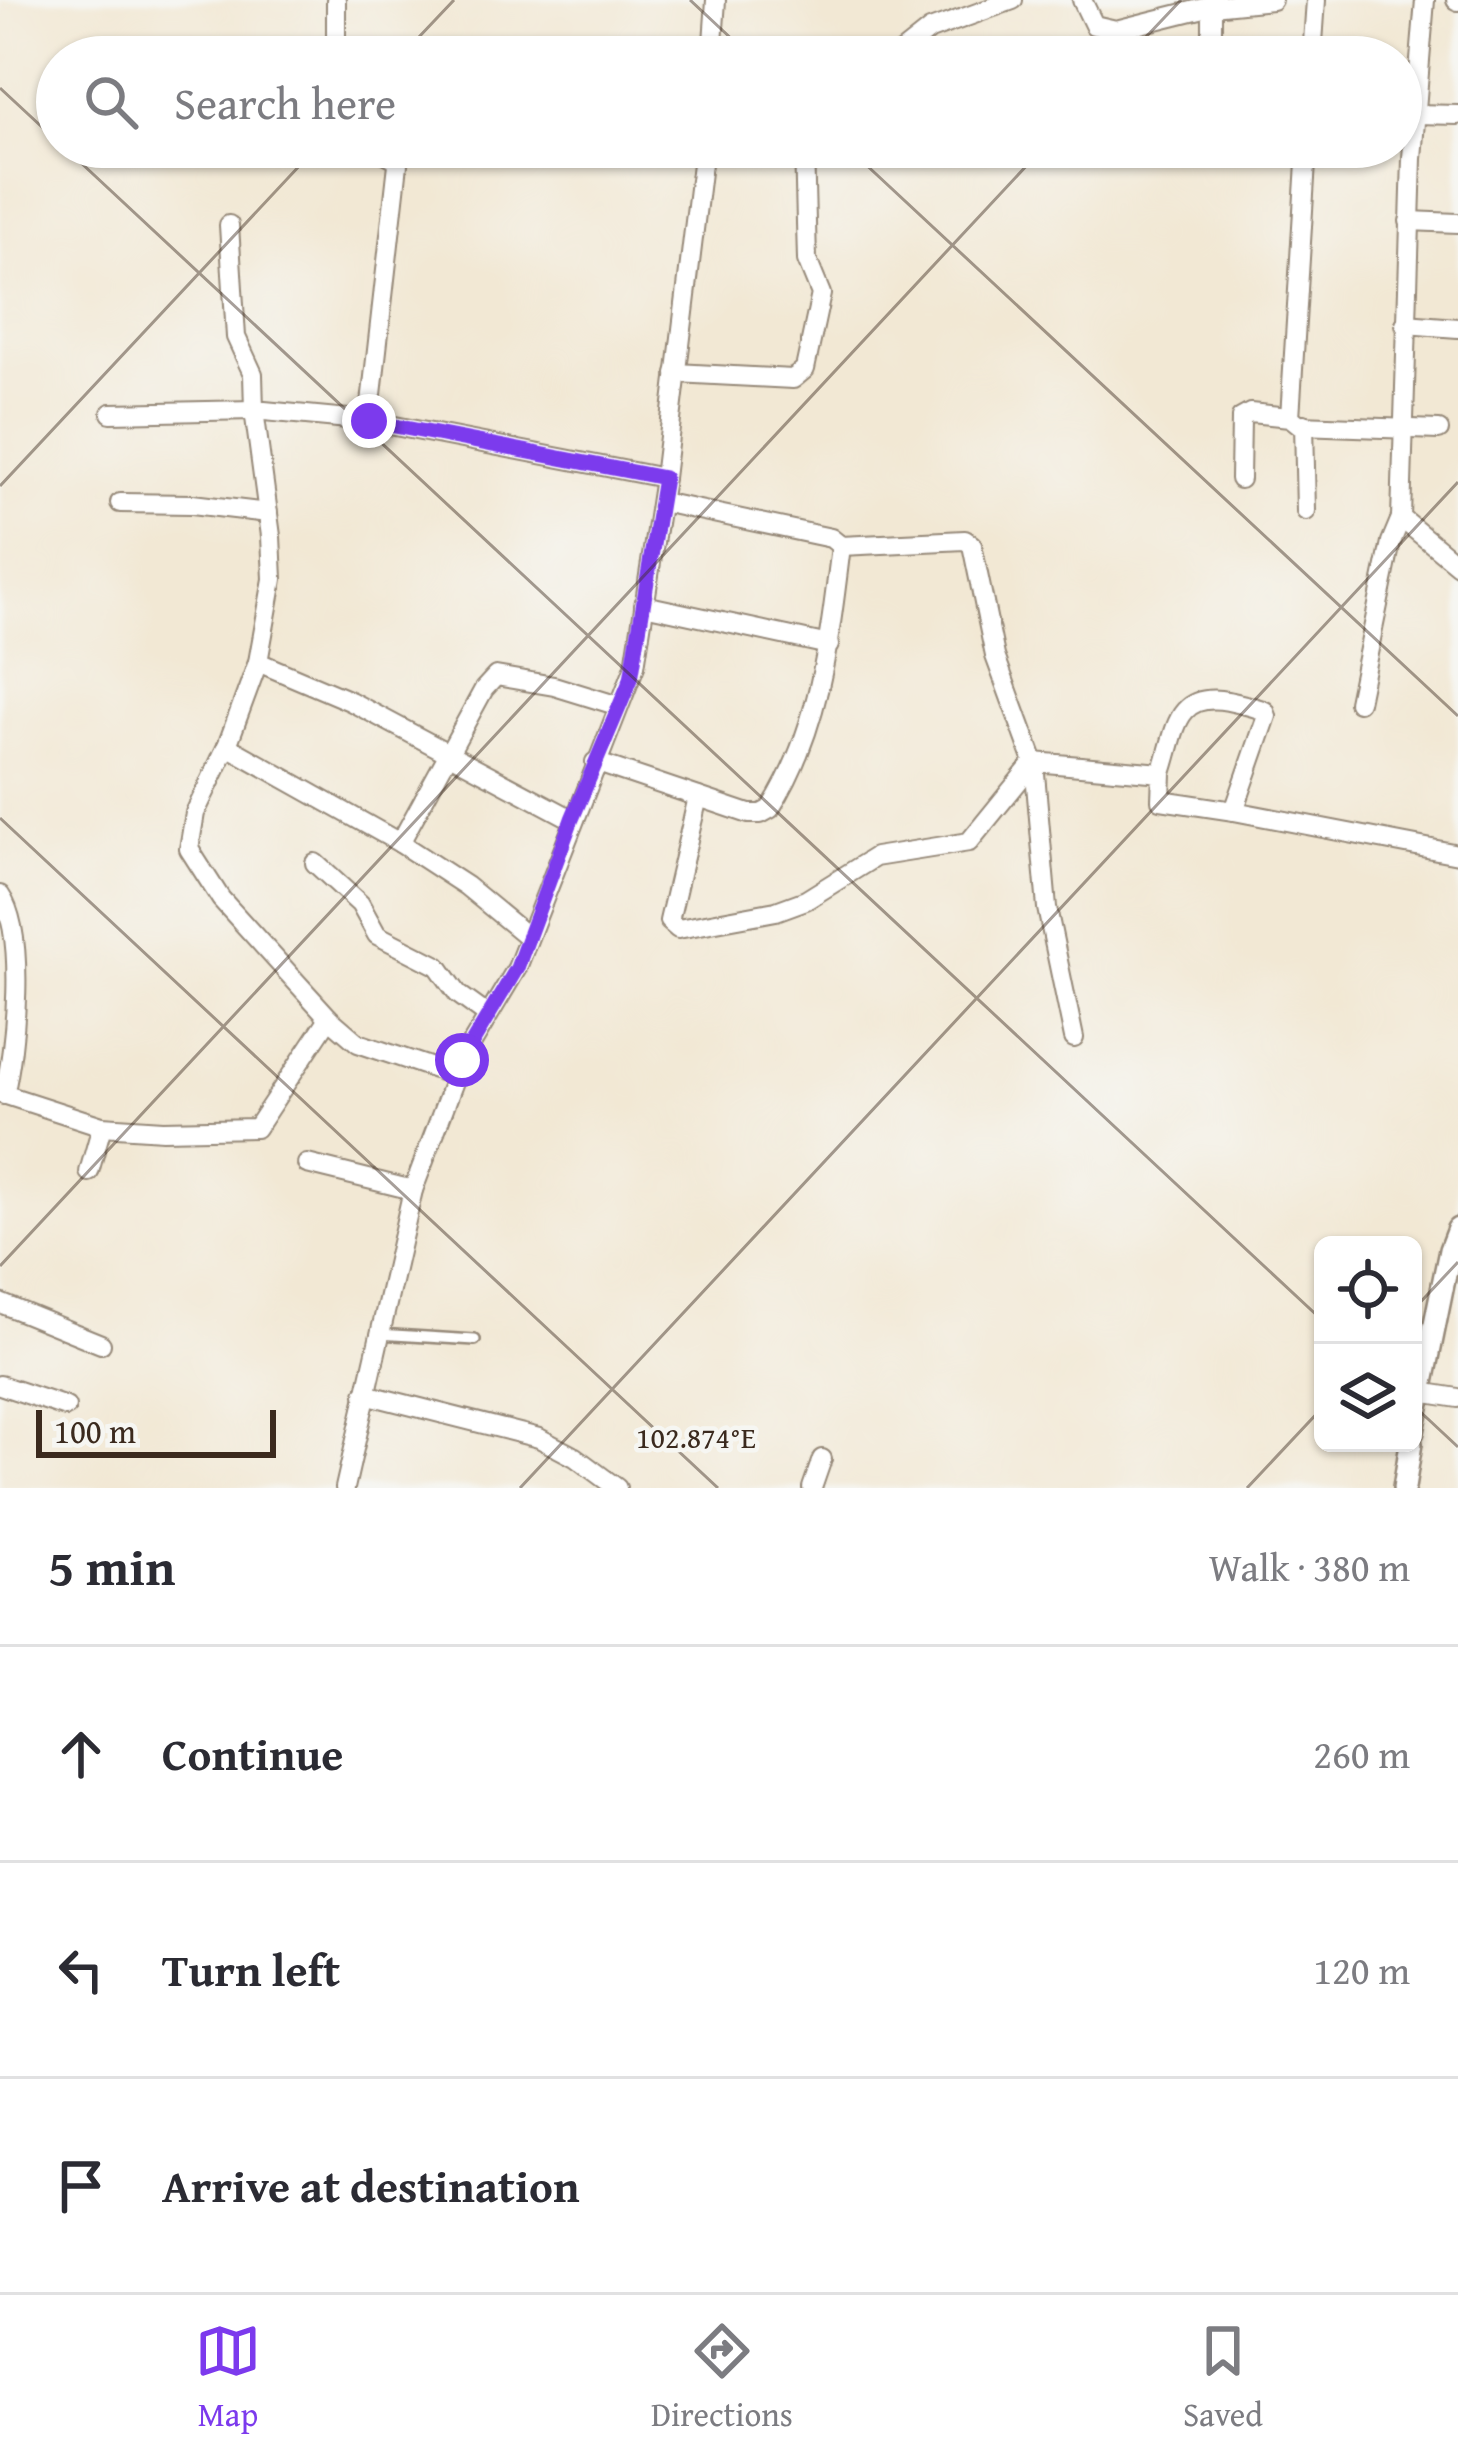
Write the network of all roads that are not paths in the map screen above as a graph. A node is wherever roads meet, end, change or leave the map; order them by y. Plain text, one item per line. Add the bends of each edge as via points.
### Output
1 (336, 0) edge
2 (716, 0) edge
3 (1013, 0) edge
4 (1082, 0) edge
5 (1272, 0) edge
6 (1316, 0) edge
7 (1425, 0) edge
8 (1212, 3) edge
9 (336, 36) edge
10 (713, 36) edge
11 (922, 36) edge
12 (1212, 36) edge
13 (1313, 36) edge
14 (1422, 36) edge
15 (1422, 114) edge
16 (1458, 115) edge
17 (398, 168) edge
18 (701, 168) edge
19 (805, 168) edge
20 (1306, 168) edge
21 (1412, 168) edge
22 (1409, 221) junction
23 (1458, 223) edge
24 (229, 225) dead end
25 (1406, 324) junction
26 (1458, 328) edge
27 (676, 374) junction
28 (254, 410) junction
29 (111, 412) dead end
30 (369, 421) junction
31 (1297, 421) junction
32 (1402, 427) junction
33 (1439, 430) dead end
34 (664, 478) junction
35 (1240, 479) dead end
36 (661, 502) junction
37 (120, 503) dead end
38 (1306, 511) dead end
39 (268, 513) junction
40 (1401, 518) junction
41 (841, 545) junction
42 (1458, 565) edge
43 (644, 605) junction
44 (829, 645) junction
45 (258, 662) junction
46 (1358, 702) dead end
47 (619, 706) junction
48 (226, 746) junction
49 (450, 754) junction
50 (595, 762) junction
51 (1034, 762) junction
52 (1162, 773) junction
53 (698, 797) junction
54 (1234, 811) junction
55 (572, 819) junction
56 (400, 843) junction
57 (1458, 854) edge
58 (315, 863) dead end
59 (0, 895) edge
60 (528, 937) junction
61 (487, 1015) junction
62 (329, 1018) junction
63 (1074, 1038) dead end
64 (456, 1076) junction
65 (2, 1094) edge
66 (102, 1126) junction
67 (307, 1164) dead end
68 (89, 1172) dead end
69 (413, 1190) junction
70 (1458, 1229) edge
71 (0, 1303) edge
72 (378, 1334) junction
73 (476, 1340) dead end
74 (101, 1344) dead end
75 (1422, 1383) edge
76 (0, 1385) edge
77 (1422, 1392) edge
78 (365, 1394) junction
79 (1458, 1398) edge
80 (66, 1407) dead end
81 (1410, 1452) edge
82 (822, 1460) dead end
83 (345, 1488) edge
84 (617, 1488) edge
85 (812, 1488) edge
86 (1404, 1488) edge

1 - 9 street
2 - 10 street
3 - 11 street
4 - 8 street via 1094,25 1115,30
5 - 8 street
6 - 13 street
7 - 14 street
8 - 12 street
15 - 16 street
17 - 30 street
18 - 27 street
19 - 27 street via 807,260 821,294 805,369 793,379
20 - 31 street
21 - 22 street
22 - 23 street
22 - 25 street
24 - 28 street via 236,337 253,374
25 - 26 street
25 - 32 street
27 - 34 street
28 - 29 street
28 - 30 street
28 - 39 street
30 - 34 street
31 - 32 street
31 - 35 street via 1241,418
31 - 38 street
32 - 33 street
32 - 40 street
34 - 36 street
36 - 41 street
36 - 43 street
37 - 39 street
39 - 45 street via 273,579
40 - 42 street
40 - 46 street
41 - 44 street
41 - 51 street via 972,545 994,656
43 - 44 street
43 - 47 street
44 - 53 street via 808,730 770,809 749,814
45 - 48 street
45 - 49 street
47 - 49 street via 496,676
47 - 50 street
48 - 56 street
48 - 62 street via 195,813 189,849 221,899
49 - 55 street
49 - 56 street
50 - 53 street
50 - 55 street
51 - 52 street
51 - 53 street via 969,842 875,857 776,911 678,929 669,921
51 - 63 street via 1047,908
52 - 54 street via 1159,797 1166,803
52 - 54 street via 1192,702 1208,697 1261,708 1267,716
54 - 57 street
55 - 60 street
56 - 60 street
58 - 61 street via 360,904 377,934 438,966
59 - 65 street via 17,1004
60 - 61 street
61 - 64 street
62 - 64 street via 358,1042
62 - 66 street via 256,1127
64 - 69 street
65 - 66 street
66 - 68 street
67 - 69 street
69 - 72 street
70 - 75 street
71 - 74 street
72 - 73 lane
72 - 78 street
76 - 80 street
77 - 79 street
78 - 83 street
78 - 84 street via 539,1438
81 - 86 street
82 - 85 street

